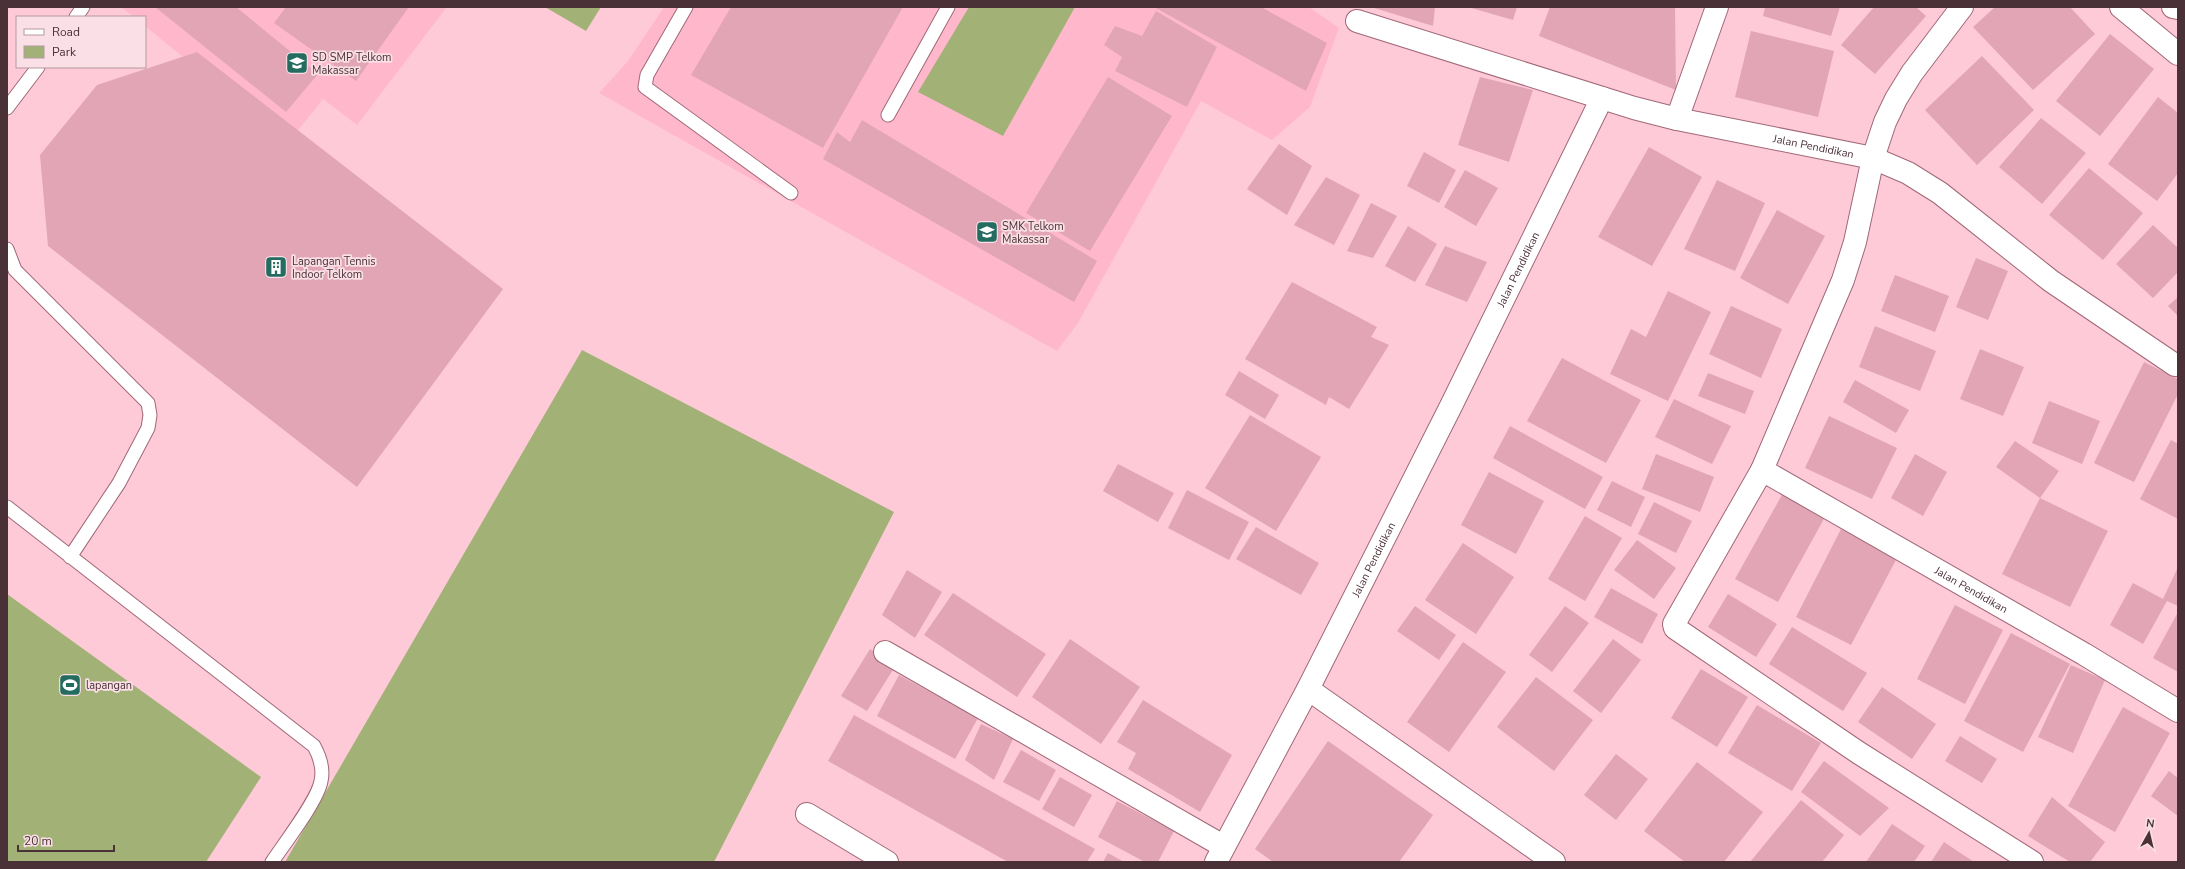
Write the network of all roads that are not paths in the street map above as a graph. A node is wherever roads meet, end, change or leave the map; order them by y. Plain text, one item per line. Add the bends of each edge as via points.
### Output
1 (83, 7) edge
2 (686, 7) edge
3 (948, 7) edge
4 (1717, 7) edge
5 (1962, 7) edge
6 (2121, 7) edge
7 (2173, 7) edge
8 (2178, 8) edge
9 (77, 16) edge
10 (1357, 21) dead end
11 (2178, 54) edge
12 (37, 68) edge
13 (1602, 98) junction
14 (7, 108) edge
15 (888, 116) dead end
16 (1677, 119) junction
17 (1873, 158) junction
18 (791, 193) dead end
19 (7, 250) edge
20 (2175, 365) dead end
21 (1762, 470) junction
22 (7, 507) edge
23 (70, 557) junction
24 (886, 652) dead end
25 (1308, 689) junction
26 (2178, 711) edge
27 (807, 814) dead end
28 (1219, 854) edge
29 (272, 862) edge
30 (887, 862) edge
31 (1554, 862) edge
32 (2032, 862) edge

1 - 9 lane
2 - 18 lane via 647,75 645,87
3 - 15 lane
4 - 16 street
5 - 17 street via 1912,73 1896,99
6 - 11 street
7 - 8 street
10 - 13 street
12 - 14 lane
13 - 16 street, Jalan Pendidikan
13 - 25 street, Jalan Pendidikan
16 - 17 street, Jalan Pendidikan
17 - 20 street, Jalan Pendidikan via 1923,181 2051,281
17 - 21 street via 1855,242 1843,280
19 - 23 lane via 14,270 148,403 150,409 148,428 119,483
21 - 26 street, Jalan Pendidikan via 2084,654
21 - 32 street via 1674,624 1676,629 1859,753
22 - 23 lane
23 - 29 lane via 314,746 321,764 321,782 316,794
24 - 28 street
25 - 28 street, Jalan Pendidikan
25 - 31 street
27 - 30 street

